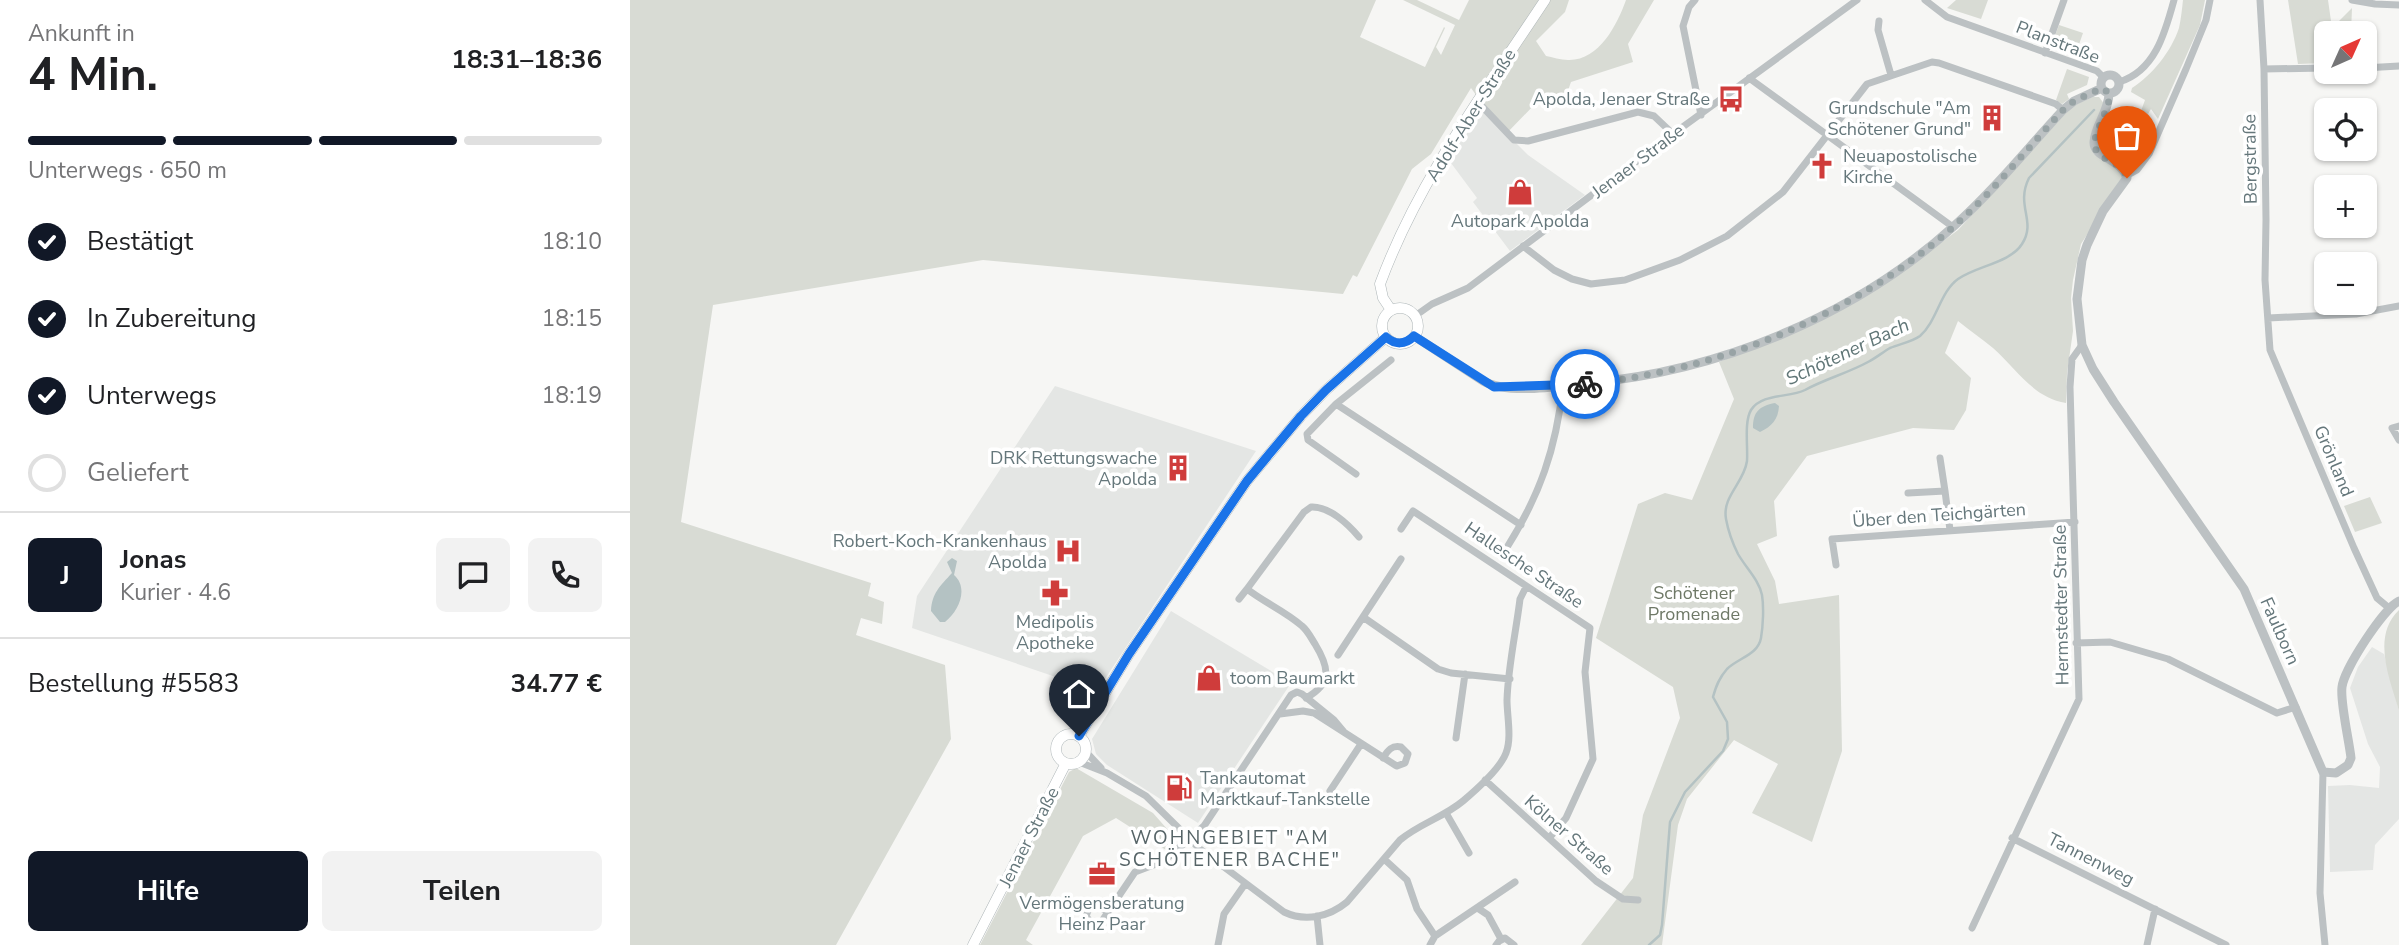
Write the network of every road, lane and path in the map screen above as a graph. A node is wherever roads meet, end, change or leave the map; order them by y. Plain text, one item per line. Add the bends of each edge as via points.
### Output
1 (1545, 0) edge
2 (1695, 0) edge
3 (1857, 0) edge
4 (1925, 0) edge
5 (2064, 0) edge
6 (2174, 0) edge
7 (2210, 0) edge
8 (2260, 0) edge
9 (2353, 1) edge
10 (2399, 5) edge
11 (1879, 21) dead end
12 (2045, 53) junction
13 (2399, 66) edge
14 (2377, 67) edge
15 (2314, 68) edge
16 (2264, 69) junction
17 (1891, 75) junction
18 (1749, 78) junction
19 (2104, 78) junction
20 (2119, 82) junction
21 (2106, 91) junction
22 (1477, 100) junction
23 (2063, 110) junction
24 (1701, 115) junction
25 (1673, 134) junction
26 (1827, 136) junction
27 (2126, 176) junction
28 (1953, 227) junction
29 (1523, 246) junction
30 (2399, 306) edge
31 (1391, 310) junction
32 (1415, 316) junction
33 (2268, 318) junction
34 (1414, 336) junction
35 (1386, 337) junction
36 (2082, 345) junction
37 (1391, 359) dead end
38 (2093, 369) joint
39 (1563, 386) junction
40 (1336, 404) junction
41 (2399, 426) edge
42 (2399, 440) edge
43 (1940, 458) dead end
44 (1356, 474) dead end
45 (1945, 491) junction
46 (1908, 493) dead end
47 (2075, 522) junction
48 (1521, 525) junction
49 (1401, 529) dead end
50 (1950, 530) junction
51 (1359, 537) dead end
52 (1506, 549) dead end
53 (1401, 559) dead end
54 (1836, 565) dead end
55 (1527, 587) junction
56 (1247, 589) junction
57 (1239, 599) dead end
58 (2399, 601) edge
59 (2389, 608) junction
60 (1363, 617) junction
61 (2076, 643) junction
62 (1338, 655) dead end
63 (1465, 674) junction
64 (1510, 678) junction
65 (1306, 698) junction
66 (2296, 707) junction
67 (1303, 710) junction
68 (1280, 714) junction
69 (1343, 732) junction
70 (1079, 736) junction
71 (1456, 738) dead end
72 (1361, 744) junction
73 (1086, 752) junction
74 (1384, 758) dead end
75 (1079, 762) junction
76 (1066, 764) junction
77 (2323, 772) junction
78 (1107, 773) junction
79 (1485, 780) junction
80 (1330, 791) dead end
81 (1446, 813) junction
82 (1550, 837) junction
83 (2012, 838) junction
84 (1189, 839) junction
85 (1469, 853) dead end
86 (1384, 859) junction
87 (1515, 882) dead end
88 (1245, 884) junction
89 (1638, 900) dead end
90 (1479, 909) junction
91 (2155, 909) junction
92 (1108, 912) dead end
93 (1317, 916) junction
94 (1972, 928) dead end
95 (1435, 936) junction
96 (1499, 942) edge
97 (973, 945) edge
98 (1218, 945) edge
99 (1320, 945) edge
100 (1430, 945) edge
101 (1514, 945) edge
102 (2147, 945) edge
103 (2226, 945) edge
104 (2325, 945) edge

1 - 22 main road, Adolf-Aber-Straße
2 - 24 street via 1683,26
3 - 18 street, Jenaer Straße
4 - 12 street, Planstraße via 1947,17
5 - 12 street
6 - 20 street via 2149,63 2138,75
7 - 27 street, Hermstedter Straße via 2206,20 2149,153 2137,170
8 - 16 street, Bergstraße
9 - 10 street
11 - 17 street
12 - 19 street, Planstraße via 2097,71
13 - 14 street
15 - 16 street
16 - 33 street, Bergstraße
17 - 23 street via 1939,62
17 - 26 street via 1867,84
18 - 24 street, Jenaer Straße
18 - 26 street
19 - 20 street via 2112,75
19 - 21 street via 2101,83
20 - 21 street via 2117,90
21 - 23 street via 2074,101
21 - 27 street via 2108,105 2095,148 2122,167
22 - 25 street via 1514,140 1528,141 1638,112 1654,116
22 - 31 main road, Adolf-Aber-Straße via 1432,174 1385,271 1380,284
23 - 28 street
24 - 25 street, Jenaer Straße
25 - 29 street, Jenaer Straße
26 - 28 street
26 - 29 street via 1763,210 1727,236 1650,273 1591,284 1554,270
27 - 36 street, Hermstedter Straße via 2103,211 2082,260 2077,299
28 - 39 street via 1852,299 1775,336 1676,369
29 - 32 street, Jenaer Straße via 1468,288
30 - 33 street via 2356,314
31 - 32 main road via 1401,308
31 - 35 main road via 1382,322
32 - 34 main road
33 - 59 street, Grönland via 2270,350 2377,598
34 - 35 main road via 1400,343
34 - 39 street via 1494,387
35 - 70 main road via 1326,390 1247,481
36 - 38 street, Hermstedter Straße
36 - 47 street, Hermstedter Straße via 2072,359 2070,387
37 - 40 street
38 - 66 street, Faulborn via 2244,589
39 - 48 street via 1548,464
40 - 44 street via 1311,428 1308,440
40 - 48 street
41 - 42 street via 2392,428
43 - 45 street, Über den Teichgärten
45 - 46 street
45 - 50 street, Über den Teichgärten
47 - 50 street, Über den Teichgärten
47 - 61 street, Hermstedter Straße
48 - 52 street
49 - 55 street, Hallesche Straße via 1413,511
50 - 54 street, Über den Teichgärten via 1832,539
51 - 56 street via 1324,508 1311,507
53 - 60 street
55 - 64 street via 1520,599
55 - 82 street, Hallesche Straße via 1590,628 1585,671 1593,759 1566,817
56 - 57 street
56 - 65 street via 1306,628 1325,660 1325,679
58 - 59 street
59 - 77 street via 2342,685 2351,758 2336,773
60 - 62 street
60 - 63 street via 1438,669
61 - 66 street via 2110,642 2168,659 2277,713
61 - 83 street, Hermstedter Straße via 2079,699
63 - 64 street
63 - 71 street
64 - 79 street via 1506,755
65 - 67 street
65 - 68 street via 1299,693 1291,695
65 - 69 street
66 - 77 street, Faulborn
67 - 68 street
67 - 69 street
68 - 84 street via 1211,816
69 - 72 street
70 - 73 main road
70 - 76 main road via 1064,735 1056,743 1057,755
72 - 74 street
72 - 80 street
73 - 75 main road
73 - 78 street
75 - 76 main road
75 - 78 street
76 - 97 main road, Jenaer Straße
77 - 104 street, Faulborn via 2320,893
78 - 84 street via 1146,796
79 - 81 street
79 - 82 street, Kölner Straße
81 - 85 street
81 - 86 street via 1409,832
82 - 89 street, Kölner Straße via 1615,895
83 - 91 street, Tannenweg
83 - 94 street, Hermstedter Straße
84 - 88 street
84 - 92 street via 1164,862 1135,872
86 - 93 street via 1337,911
86 - 95 street via 1407,880 1417,909
87 - 90 street
88 - 93 street via 1284,912 1298,918
88 - 98 street via 1224,914
90 - 95 street
90 - 96 street via 1488,915
91 - 102 street
91 - 103 street, Tannenweg
93 - 99 street
95 - 100 street
96 - 101 street via 1509,939

